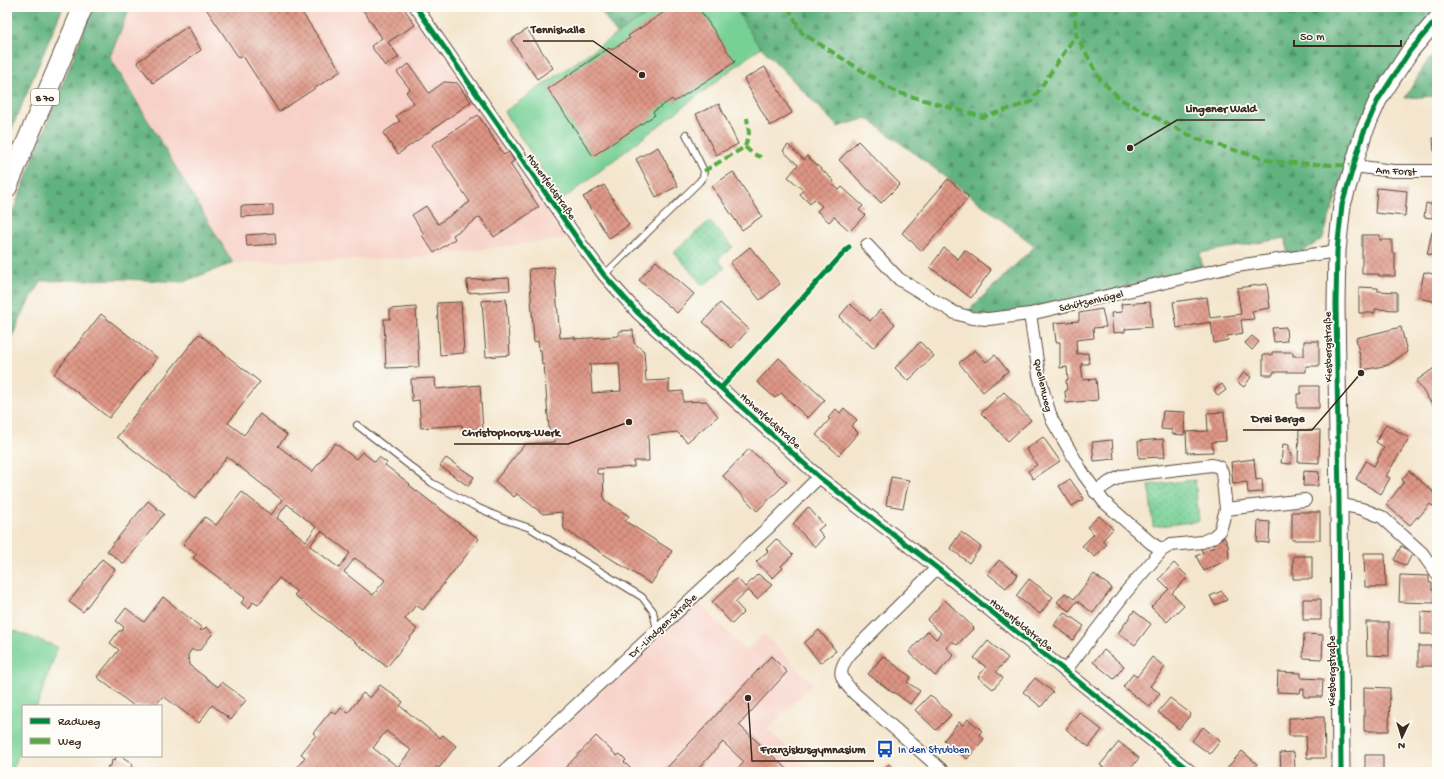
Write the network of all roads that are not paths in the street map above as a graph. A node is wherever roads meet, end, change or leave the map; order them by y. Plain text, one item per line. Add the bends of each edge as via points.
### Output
1 (83, 7) edge
2 (416, 7) edge
3 (1437, 19) edge
4 (686, 134) dead end
5 (1354, 166) junction
6 (1437, 171) edge
7 (7, 188) edge
8 (867, 245) dead end
9 (1337, 251) junction
10 (604, 275) junction
11 (1030, 314) junction
12 (358, 425) dead end
13 (818, 477) junction
14 (1096, 492) junction
15 (1305, 500) dead end
16 (1339, 504) junction
17 (1226, 509) junction
18 (1162, 550) junction
19 (937, 568) junction
20 (1437, 574) edge
21 (657, 630) junction
22 (1065, 671) junction
23 (504, 772) edge
24 (944, 772) edge
25 (1191, 772) edge
26 (1341, 772) edge

1 - 7 main road, B 70
2 - 10 street, Hohenfeldstraße
3 - 5 street, Kiesbergstraße via 1410,51 1378,100 1363,134
4 - 10 lane via 704,171 703,177
5 - 6 street, Am Forst via 1393,171
5 - 9 street, Kiesbergstraße via 1342,205
8 - 11 street, Schützenhügel via 899,279 955,314 988,319
9 - 11 street, Schützenhügel via 1230,267
9 - 16 street, Kiesbergstraße
10 - 13 street, Hohenfeldstraße via 638,313
11 - 14 street, Quellenweg via 1039,375 1052,420
12 - 21 lane via 432,482 474,506 530,528 642,597 653,611
13 - 19 street, Hohenfeldstraße
13 - 21 street, Dr.-Lindgen-Straße via 770,526
14 - 17 street via 1122,476 1212,466 1219,467 1222,472
14 - 18 street, Quellenweg via 1104,502
15 - 17 street
16 - 20 street via 1382,517 1422,553
16 - 26 street, Kiesbergstraße
17 - 18 street via 1220,531 1213,537 1202,542 1171,545
18 - 22 street
19 - 22 street, Hohenfeldstraße
19 - 24 street via 850,654 843,663 841,673 843,682 854,694
21 - 23 street, Dr.-Lindgen-Straße
22 - 25 street, Hohenfeldstraße

